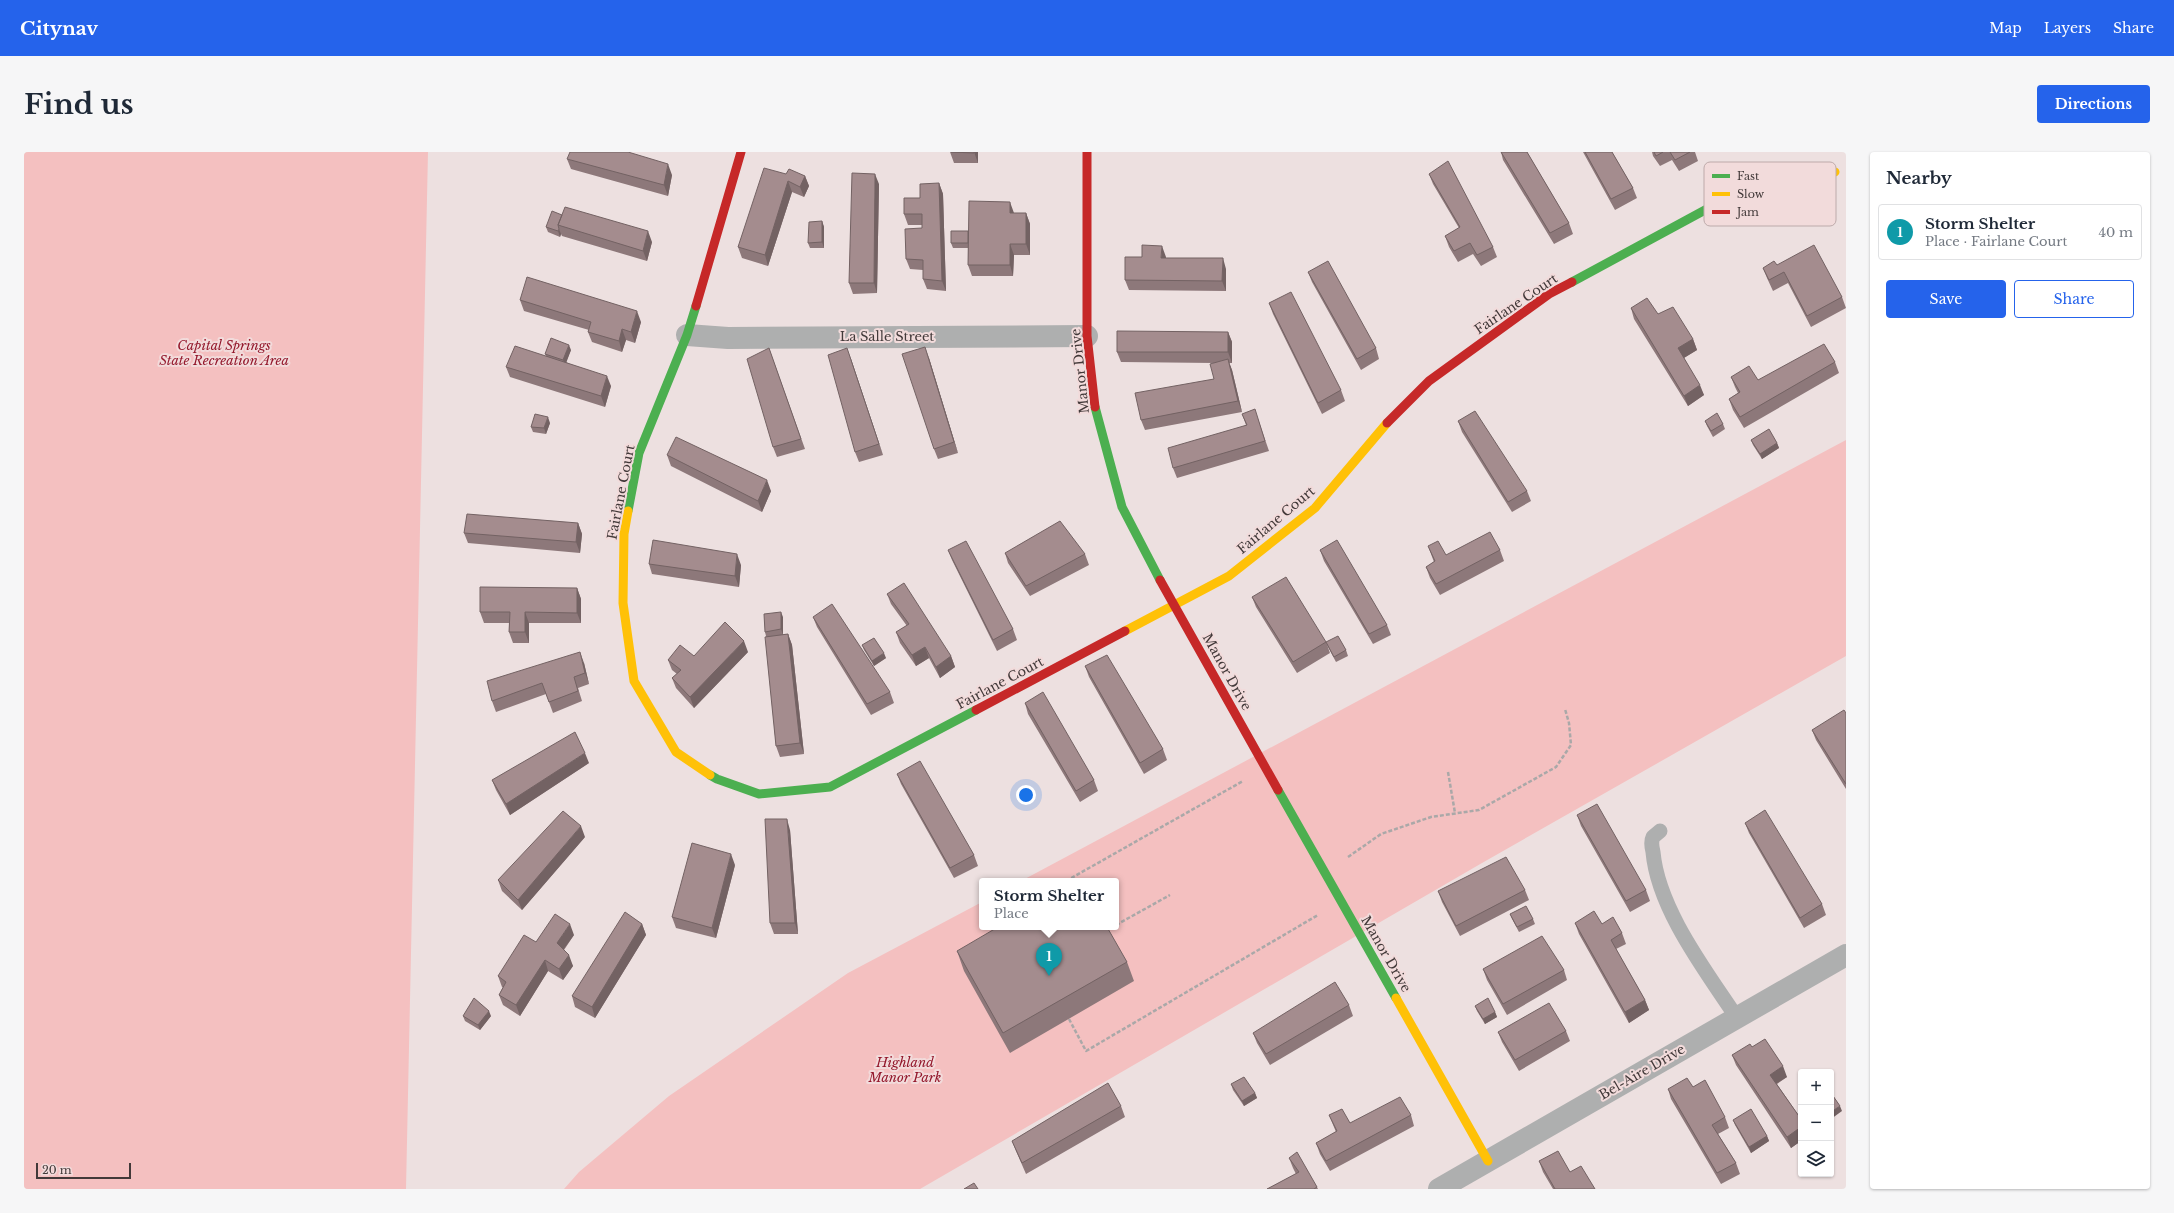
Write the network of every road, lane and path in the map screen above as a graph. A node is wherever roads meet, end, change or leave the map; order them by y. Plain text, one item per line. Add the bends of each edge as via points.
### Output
1 (741, 152) edge
2 (1087, 152) edge
3 (1704, 211) edge
4 (687, 335) junction
5 (1087, 336) junction
6 (1174, 606) junction
7 (1565, 709) dead end
8 (1266, 768) junction
9 (1448, 772) dead end
10 (1455, 813) junction
11 (1660, 831) dead end
12 (1325, 873) junction
13 (1071, 878) edge
14 (1170, 895) dead end
15 (1341, 902) junction
16 (1119, 923) edge
17 (1846, 956) edge
18 (1737, 1018) junction
19 (1068, 1019) edge
20 (1488, 1161) junction
21 (1439, 1189) edge

1 - 4 street, Fairlane Court
2 - 5 street, Manor Drive
3 - 6 street, Fairlane Court via 1549,294 1429,381 1382,427 1315,508 1229,576
4 - 5 street, La Salle Street via 728,338
4 - 6 street, Fairlane Court via 639,453 624,534 623,603 634,682 676,752 717,779 759,794 830,787
5 - 6 street, Manor Drive via 1094,404 1122,507
6 - 8 street, Manor Drive
7 - 10 path via 1571,745 1556,767 1479,810
8 - 12 street, Manor Drive
8 - 13 path
9 - 10 path
10 - 12 path via 1431,817 1381,834
11 - 18 lane via 1653,837 1652,845 1653,860 1662,891 1706,972
12 - 15 street, Manor Drive
14 - 16 path
15 - 19 path via 1086,1051
15 - 20 street, Manor Drive
17 - 18 street, Bel-Aire Drive
18 - 20 street, Bel-Aire Drive
20 - 21 street, Bel-Aire Drive

